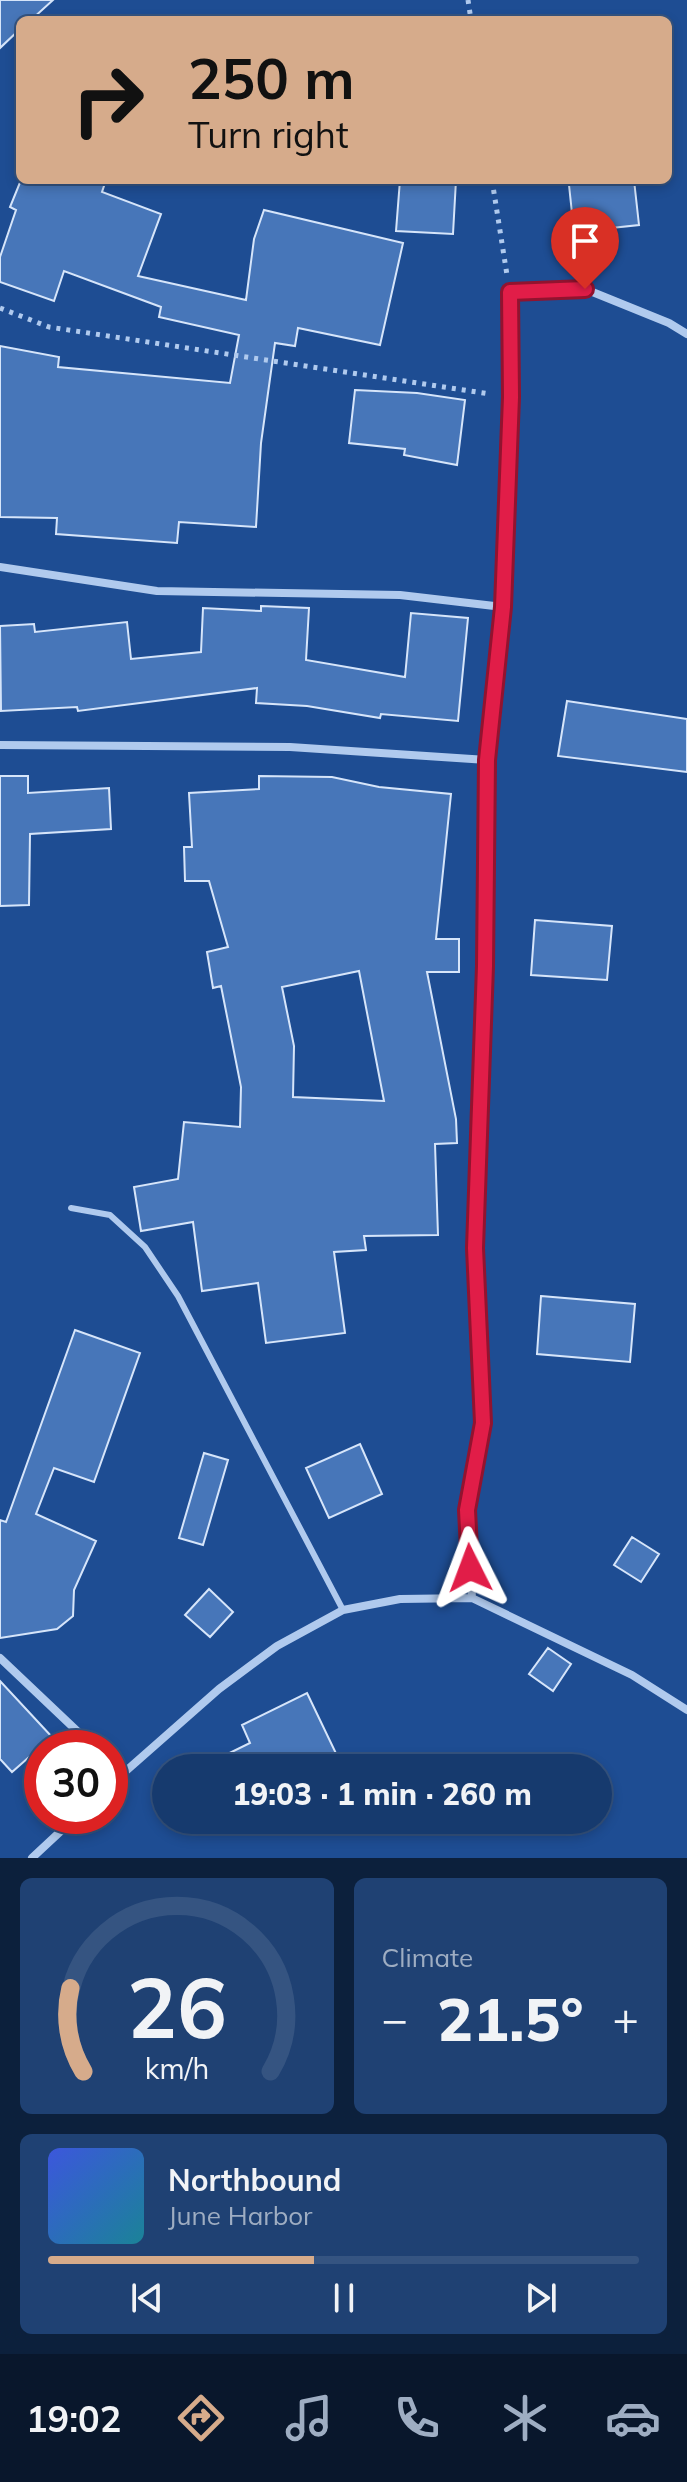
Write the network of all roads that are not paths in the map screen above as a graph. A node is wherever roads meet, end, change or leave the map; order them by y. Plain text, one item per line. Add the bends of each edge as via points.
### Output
1 (687, 334) edge
2 (0, 567) edge
3 (503, 607) junction
4 (0, 745) edge
5 (487, 760) junction
6 (71, 1208) dead end
7 (472, 1598) junction
8 (343, 1610) junction
9 (0, 1658) edge
10 (687, 1710) edge
11 (76, 1730) edge
12 (128, 1769) edge
13 (58, 1834) edge
14 (32, 1858) edge

1 - 3 street via 585,289 510,292
2 - 3 street via 157,591 400,595
3 - 5 street
4 - 5 street via 290,747
5 - 7 street via 475,1248 483,1423 467,1510
6 - 8 lane via 110,1215 154,1259
7 - 8 street via 400,1599
7 - 10 street via 632,1675
8 - 12 street via 277,1646
9 - 11 street
13 - 14 street

